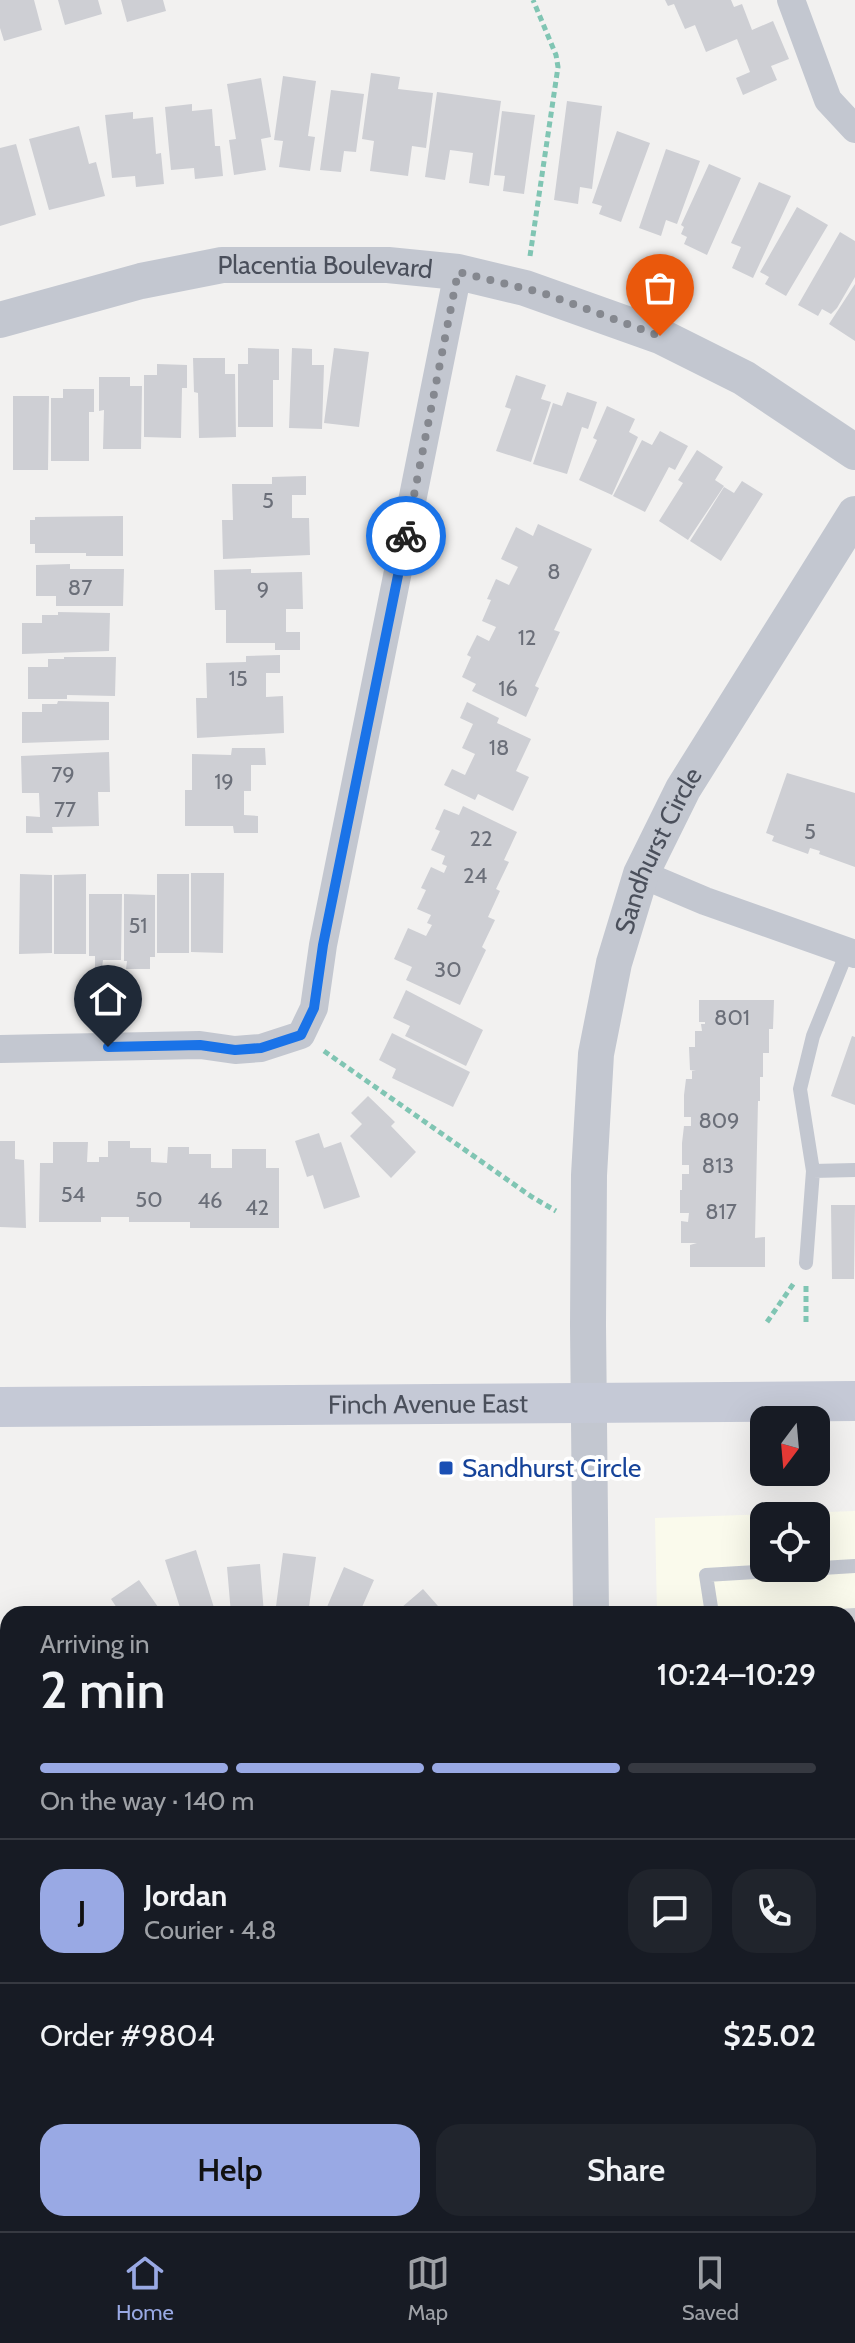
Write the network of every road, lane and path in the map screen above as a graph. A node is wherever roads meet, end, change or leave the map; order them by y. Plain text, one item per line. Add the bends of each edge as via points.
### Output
1 (533, 0) edge
2 (791, 0) edge
3 (855, 129) edge
4 (458, 272) junction
5 (525, 288) junction
6 (0, 320) edge
7 (855, 452) edge
8 (855, 514) edge
9 (641, 874) junction
10 (851, 953) edge
11 (301, 1035) junction
12 (0, 1049) edge
13 (855, 1170) edge
14 (813, 1171) junction
15 (588, 1230) junction
16 (806, 1263) junction
17 (767, 1322) dead end
18 (806, 1322) dead end
19 (855, 1401) edge
20 (589, 1404) junction
21 (0, 1407) edge
22 (855, 1566) edge
23 (591, 1606) edge
24 (711, 1606) edge

1 - 5 path via 558,67
2 - 3 street via 828,100
4 - 5 street, Placentia Boulevard
4 - 6 street, Placentia Boulevard via 334,264 222,265
4 - 11 street via 314,1008
5 - 7 street, Placentia Boulevard via 660,336 744,378
8 - 9 street, Sandhurst Circle via 683,789
9 - 10 street
9 - 15 street, Sandhurst Circle via 614,963 596,1054
10 - 14 lane via 813,1036 800,1089
11 - 12 street via 235,1050 200,1045
11 - 15 path via 532,1197
13 - 14 lane
14 - 16 lane
15 - 20 street, Sandhurst Circle
16 - 17 path
16 - 18 path
19 - 20 main road, Finch Avenue East
20 - 21 main road, Finch Avenue East
20 - 23 street, Sandhurst Circle
22 - 24 lane via 706,1575

